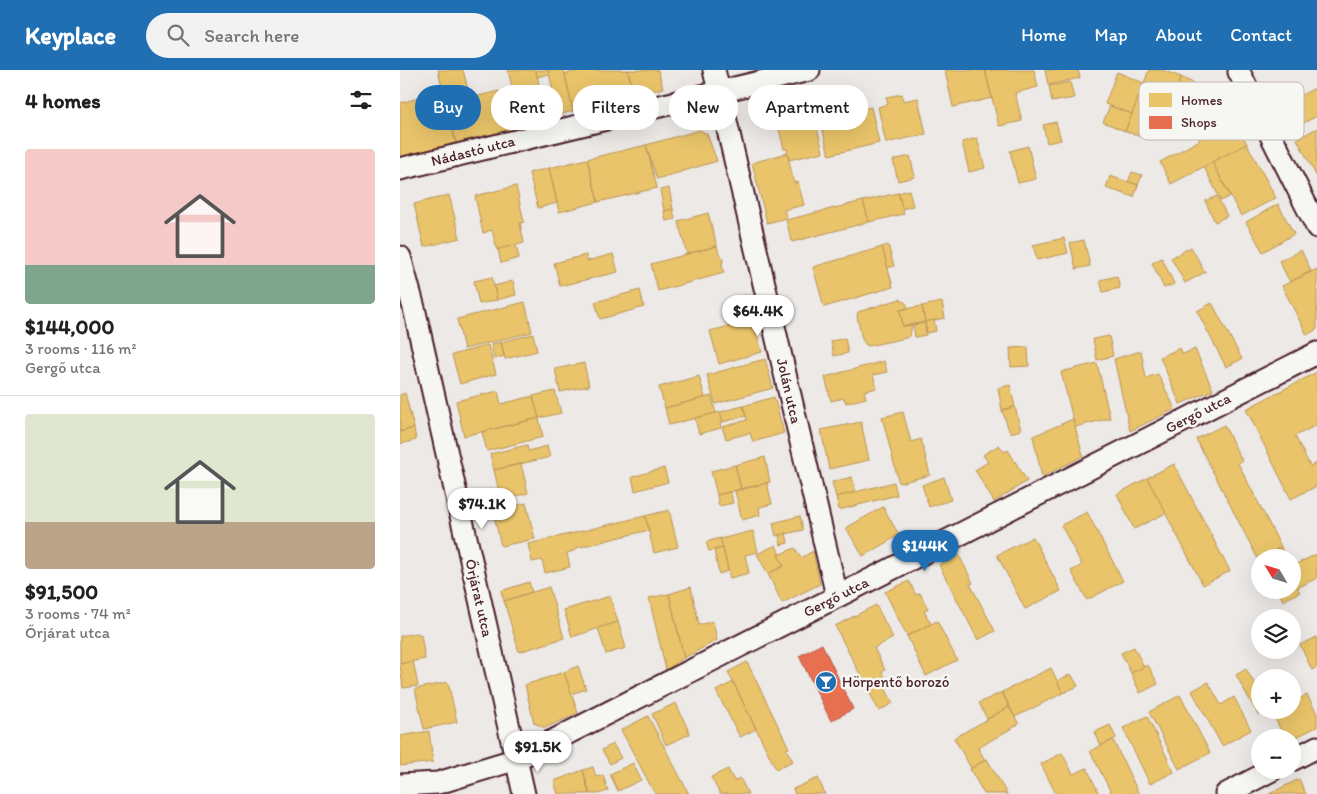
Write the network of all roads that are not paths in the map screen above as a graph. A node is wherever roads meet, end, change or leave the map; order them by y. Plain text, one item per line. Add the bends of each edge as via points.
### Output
1 (714, 70) edge
2 (809, 70) edge
3 (717, 85) edge
4 (738, 87) edge
5 (669, 104) edge
6 (728, 130) edge
7 (1273, 140) edge
8 (400, 169) edge
9 (1317, 227) edge
10 (400, 257) edge
11 (1317, 353) edge
12 (837, 596) junction
13 (1317, 747) edge
14 (1301, 755) edge
15 (517, 759) junction
16 (1255, 779) edge
17 (400, 785) edge
18 (524, 794) edge
19 (1226, 794) edge

1 - 3 street, Jolán utca
2 - 4 street, Nádastó utca
5 - 8 street, Nádastó utca
6 - 12 street, Jolán utca
7 - 9 street
10 - 15 street, Őrjárat utca
11 - 12 street, Gergő utca
12 - 15 street, Gergő utca
13 - 14 street
15 - 17 street, Gergő utca via 438,783
15 - 18 street, Őrjárat utca
16 - 19 street

